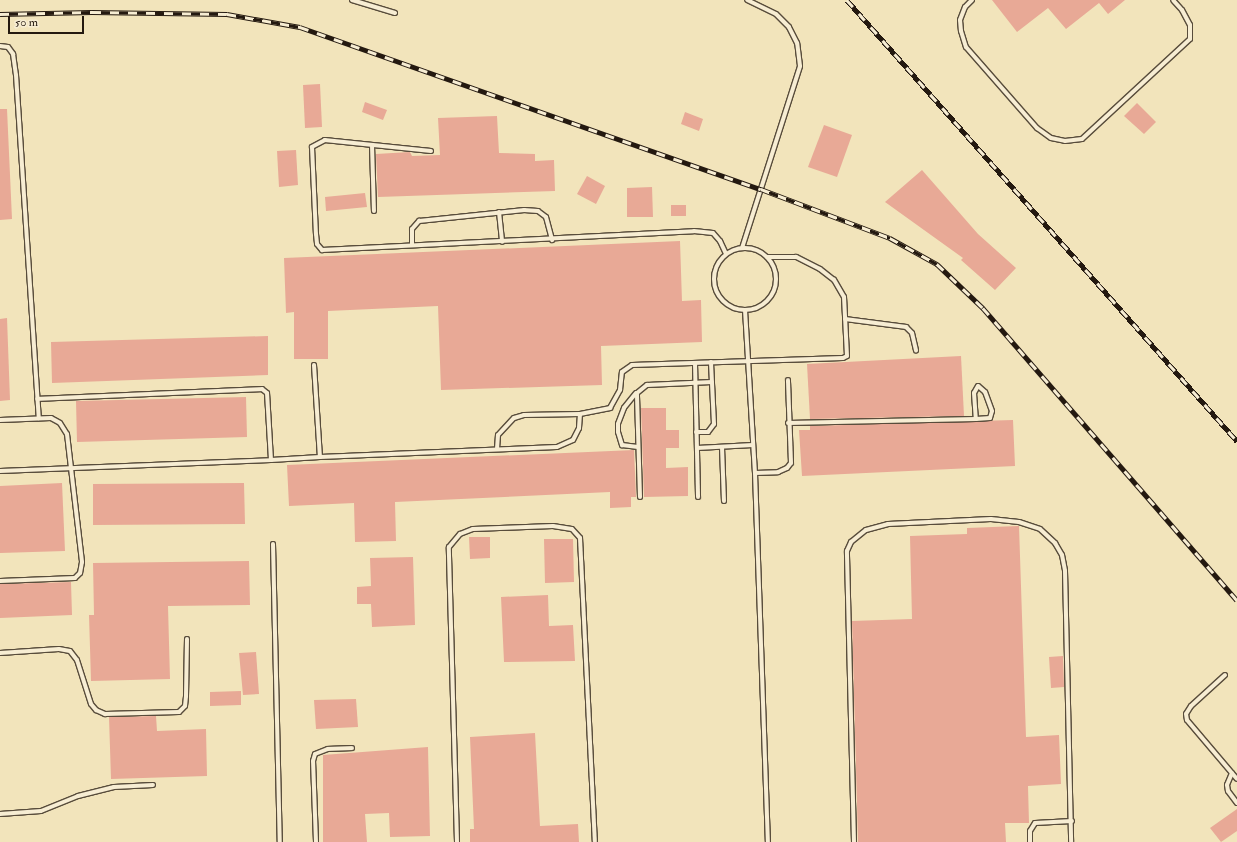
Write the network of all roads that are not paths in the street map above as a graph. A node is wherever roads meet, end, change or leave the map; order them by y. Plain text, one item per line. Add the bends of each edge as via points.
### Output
1 (352, 0) edge
2 (747, 0) edge
3 (972, 0) edge
4 (1173, 0) edge
5 (395, 14) dead end
6 (0, 46) edge
7 (372, 145) junction
8 (431, 151) dead end
9 (374, 211) dead end
10 (499, 212) junction
11 (552, 240) junction
12 (502, 242) junction
13 (412, 245) junction
14 (742, 248) junction
15 (726, 254) junction
16 (768, 257) junction
17 (745, 310) junction
18 (845, 319) junction
19 (916, 351) dead end
20 (750, 360) junction
21 (711, 362) junction
22 (695, 363) junction
23 (314, 365) dead end
24 (788, 380) dead end
25 (712, 382) junction
26 (695, 383) junction
27 (637, 393) junction
28 (37, 399) junction
29 (580, 414) junction
30 (39, 418) junction
31 (976, 419) junction
32 (0, 420) edge
33 (788, 423) junction
34 (696, 432) junction
35 (753, 445) junction
36 (722, 447) junction
37 (638, 448) junction
38 (697, 448) junction
39 (497, 449) junction
40 (320, 457) junction
41 (271, 460) junction
42 (71, 467) junction
43 (0, 471) edge
44 (755, 473) junction
45 (640, 497) dead end
46 (698, 497) dead end
47 (724, 501) dead end
48 (273, 544) dead end
49 (0, 581) edge
50 (187, 639) dead end
51 (0, 652) edge
52 (1225, 675) dead end
53 (352, 748) dead end
54 (1232, 773) junction
55 (1237, 779) edge
56 (154, 785) dead end
57 (1237, 803) edge
58 (0, 814) edge
59 (1072, 821) junction
60 (280, 842) edge
61 (316, 842) edge
62 (457, 842) edge
63 (595, 842) edge
64 (768, 842) edge
65 (854, 842) edge
66 (1030, 842) edge
67 (1071, 842) edge

1 - 5 lane
2 - 14 lane via 776,14 789,27 797,43 800,66
3 - 4 lane via 965,7 960,20 960,31 966,47 1037,128 1051,138 1065,142 1082,139 1190,39 1190,25
6 - 28 lane via 8,47 13,54 16,75
7 - 8 lane
7 - 9 lane
7 - 13 lane via 325,140 312,147 317,244 322,250
10 - 11 lane via 538,211 546,217
10 - 12 lane
10 - 13 lane via 419,221 412,229
11 - 12 lane
11 - 15 lane via 694,231 713,233
12 - 13 lane
14 - 15 lane
14 - 16 lane via 753,249
15 - 17 lane via 715,270 716,289 727,304
16 - 17 lane via 776,275 774,290 764,303
16 - 18 lane via 796,257 820,269 834,280 844,297
17 - 20 lane
18 - 19 lane via 906,328 912,333
18 - 20 lane via 848,351 843,358
20 - 21 lane
20 - 35 lane
21 - 22 lane
21 - 25 lane
22 - 26 lane
22 - 29 lane via 626,367 622,372 616,400 610,408
23 - 40 lane
24 - 33 lane
25 - 26 lane
25 - 34 lane via 713,428 708,432
26 - 27 lane via 648,386
26 - 34 lane
27 - 37 lane
27 - 37 lane via 624,408 618,432 622,445
28 - 30 lane
28 - 41 lane via 262,390 267,393
29 - 39 lane via 524,415 514,418 498,435
29 - 39 lane via 579,428 568,444 557,447
30 - 32 lane
30 - 42 lane via 51,418 60,423 67,434
31 - 31 lane via 990,418 992,415 986,392 978,386 974,393
31 - 33 lane
33 - 44 lane via 791,463 787,468
34 - 38 lane
35 - 36 lane
35 - 44 lane
36 - 38 lane
36 - 47 lane
37 - 45 lane
38 - 46 lane
39 - 40 lane
40 - 41 lane
41 - 42 lane
42 - 43 lane
42 - 49 lane via 82,562 80,573 75,578
44 - 64 lane
48 - 60 lane
50 - 51 lane via 185,706 179,712 105,714 91,704 76,660 70,651 59,649
52 - 54 lane via 1186,714 1187,720
53 - 61 lane via 328,749 315,754 313,761
54 - 55 lane
54 - 57 lane via 1228,779 1228,791
56 - 58 lane via 109,788 78,796 41,811
59 - 65 lane via 1065,571 1062,554 1040,529 1020,522 991,519 888,524 866,530 850,542 847,551
59 - 66 lane via 1035,823 1030,831
59 - 67 lane
62 - 63 lane via 449,547 460,534 473,529 553,526 572,529 580,538

